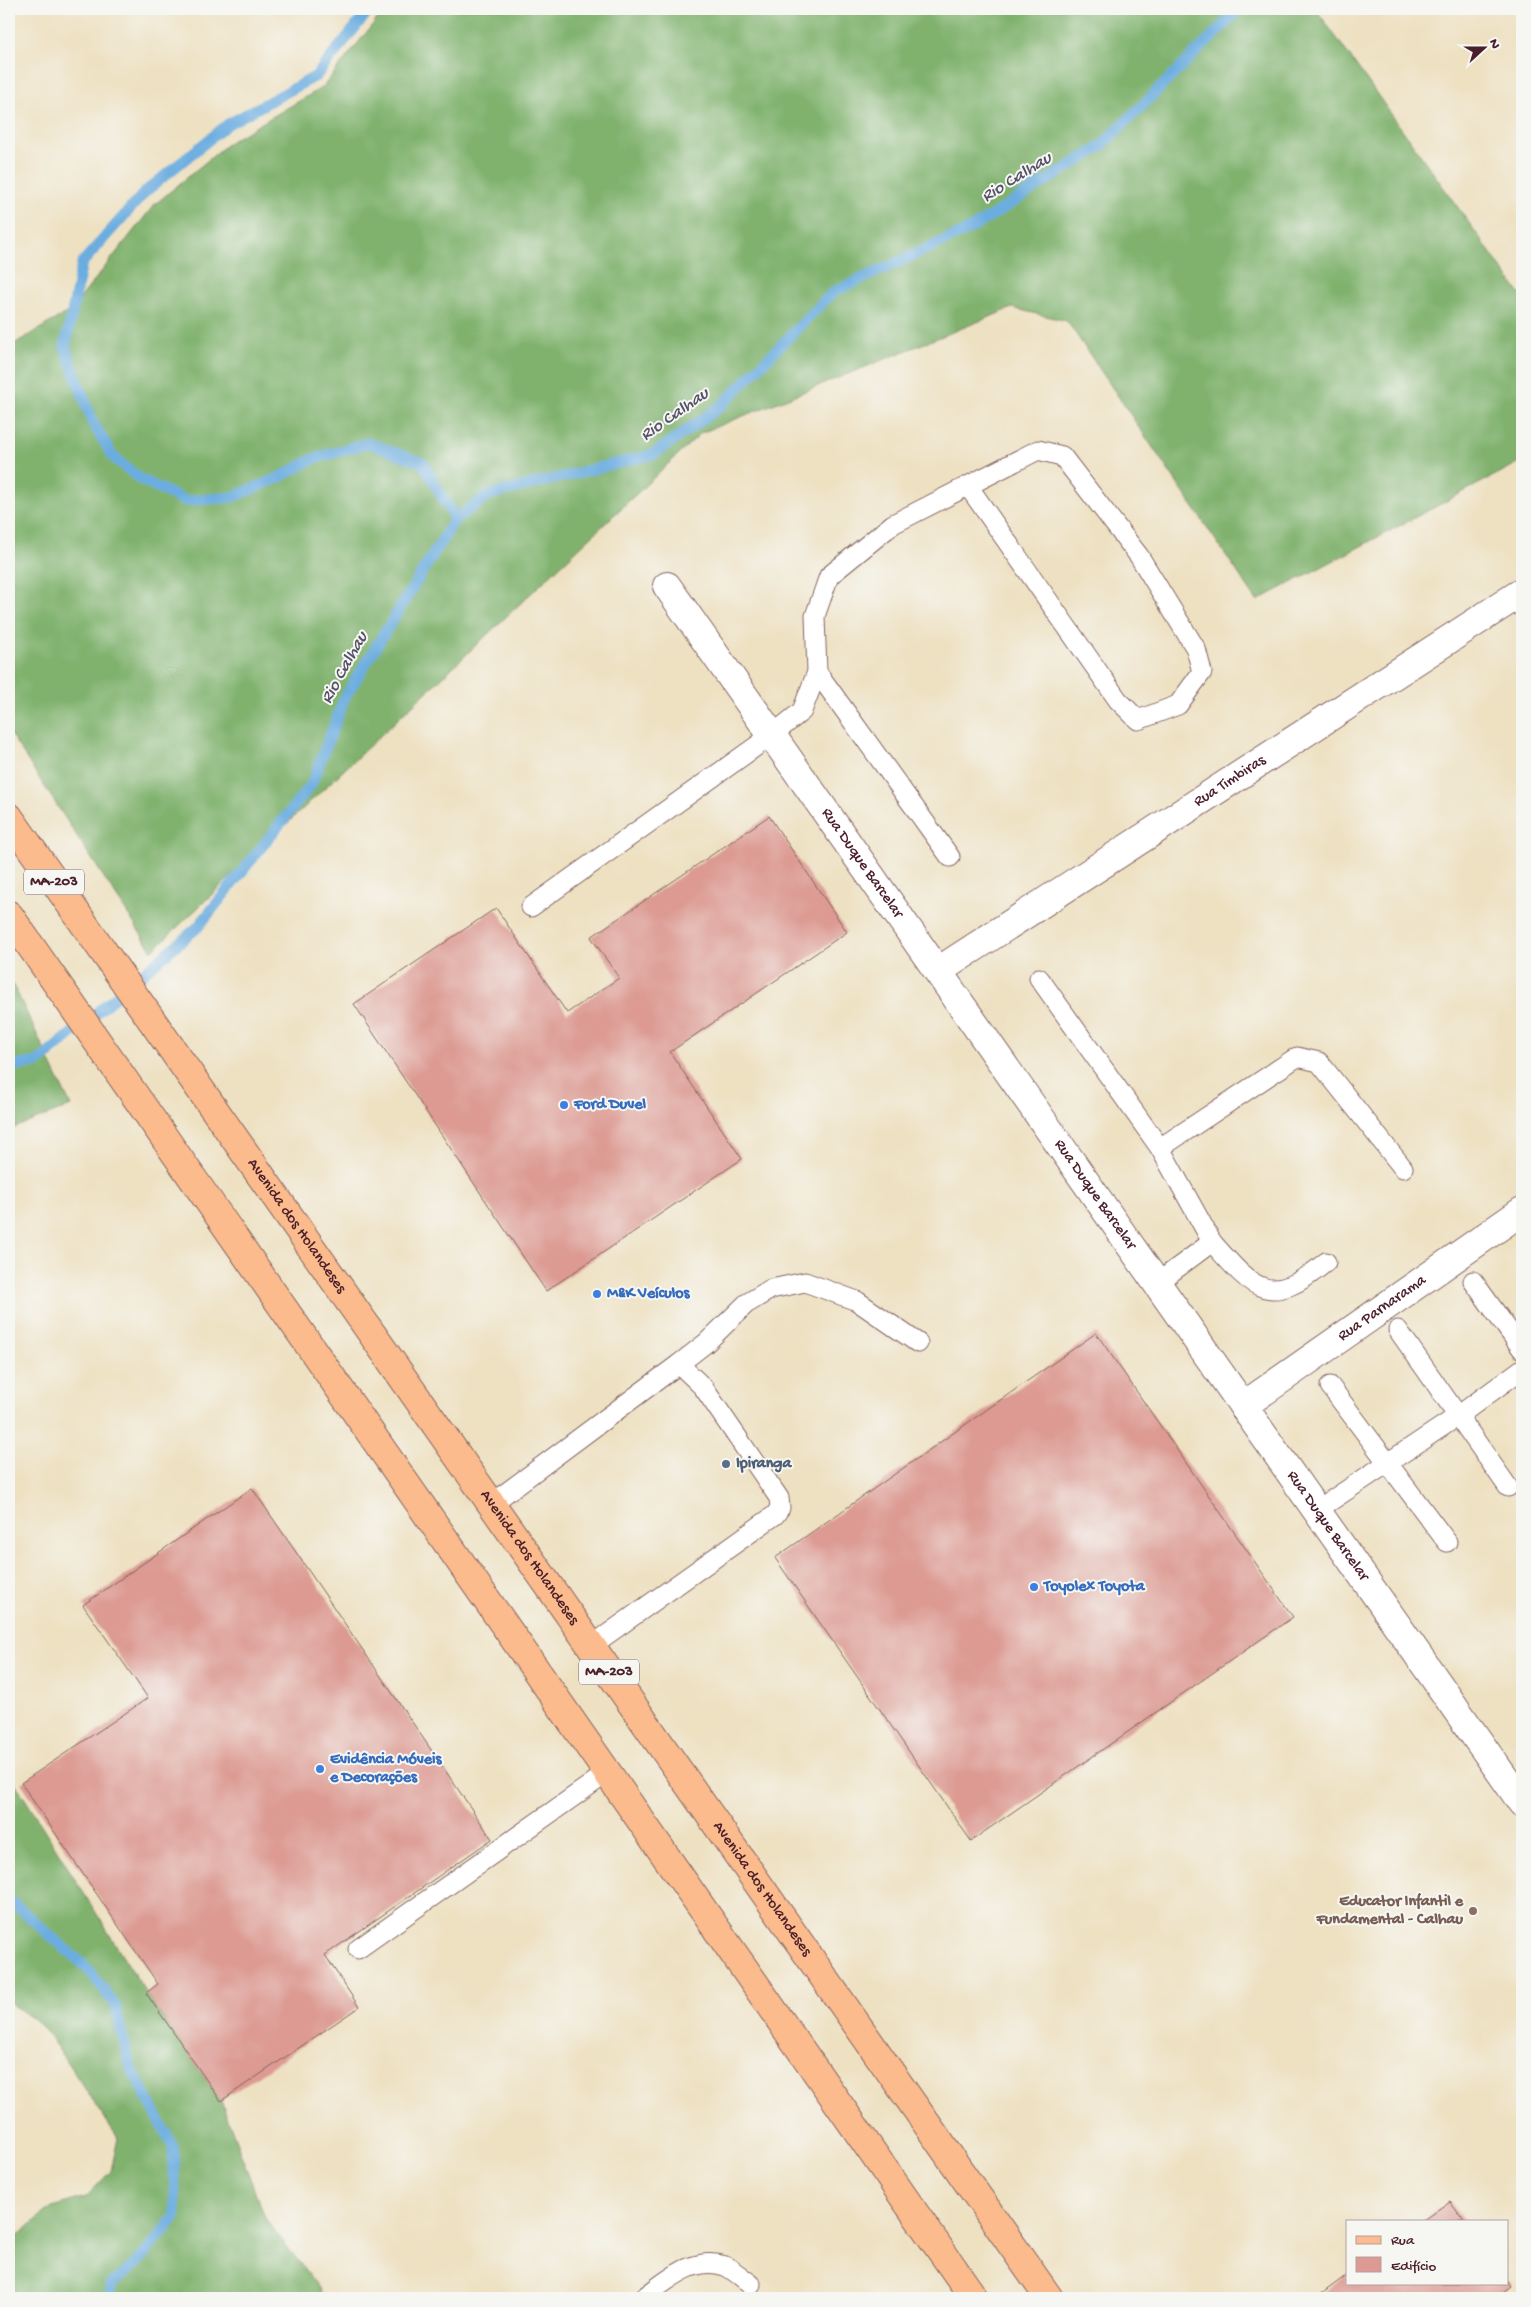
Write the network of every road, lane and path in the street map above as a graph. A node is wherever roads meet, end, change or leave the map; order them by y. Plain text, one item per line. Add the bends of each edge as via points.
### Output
1 (968, 486) junction
2 (667, 586) dead end
3 (1522, 592) edge
4 (817, 672) junction
5 (772, 735) junction
6 (9, 817) edge
7 (950, 857) dead end
8 (532, 907) dead end
9 (9, 915) edge
10 (938, 971) junction
11 (1039, 978) dead end
12 (1160, 1148) junction
13 (1403, 1168) dead end
14 (1522, 1211) edge
15 (1212, 1242) junction
16 (1326, 1262) dead end
17 (1473, 1281) dead end
18 (1157, 1284) junction
19 (1398, 1330) dead end
20 (918, 1343) dead end
21 (1522, 1348) edge
22 (679, 1364) junction
23 (1522, 1369) edge
24 (1330, 1386) dead end
25 (1243, 1406) junction
26 (1458, 1416) junction
27 (1388, 1463) junction
28 (1508, 1487) dead end
29 (491, 1504) junction
30 (1317, 1510) junction
31 (1447, 1542) dead end
32 (591, 1646) junction
33 (607, 1773) junction
34 (1522, 1803) edge
35 (358, 1949) dead end
36 (751, 2284) dead end
37 (642, 2298) edge
38 (974, 2298) edge
39 (1049, 2298) edge

1 - 1 lane via 1038,450 1062,456 1139,556 1196,649 1202,672 1178,705 1138,720 1118,700
1 - 4 lane via 893,524 829,576 815,616
2 - 5 street, Rua Duque Barcelar
3 - 10 street, Rua Timbiras
4 - 5 lane via 802,711
4 - 7 lane
5 - 8 lane
5 - 10 street, Rua Duque Barcelar
6 - 29 main road, Avenida dos Holandeses / MA-203
9 - 33 main road
10 - 18 street, Rua Duque Barcelar
11 - 12 lane
12 - 13 lane via 1297,1057 1319,1062
12 - 15 lane
14 - 25 street, Rua Parnarama
15 - 16 lane via 1243,1277 1264,1289 1284,1289 1305,1279
15 - 18 lane
17 - 21 lane
18 - 25 street, Rua Duque Barcelar
19 - 26 lane
20 - 22 lane via 857,1302 805,1282 772,1289 746,1304
22 - 29 lane
22 - 32 lane via 702,1387 779,1498 780,1508 775,1515
23 - 26 lane
24 - 27 lane
25 - 30 street, Rua Duque Barcelar
26 - 27 lane
26 - 28 lane
27 - 30 lane
27 - 31 lane
29 - 32 main road, Avenida dos Holandeses / MA-203
30 - 34 street, Rua Duque Barcelar
32 - 39 main road, Avenida dos Holandeses / MA-203
33 - 35 lane
33 - 38 main road
36 - 37 lane via 726,2266 706,2264 686,2268

